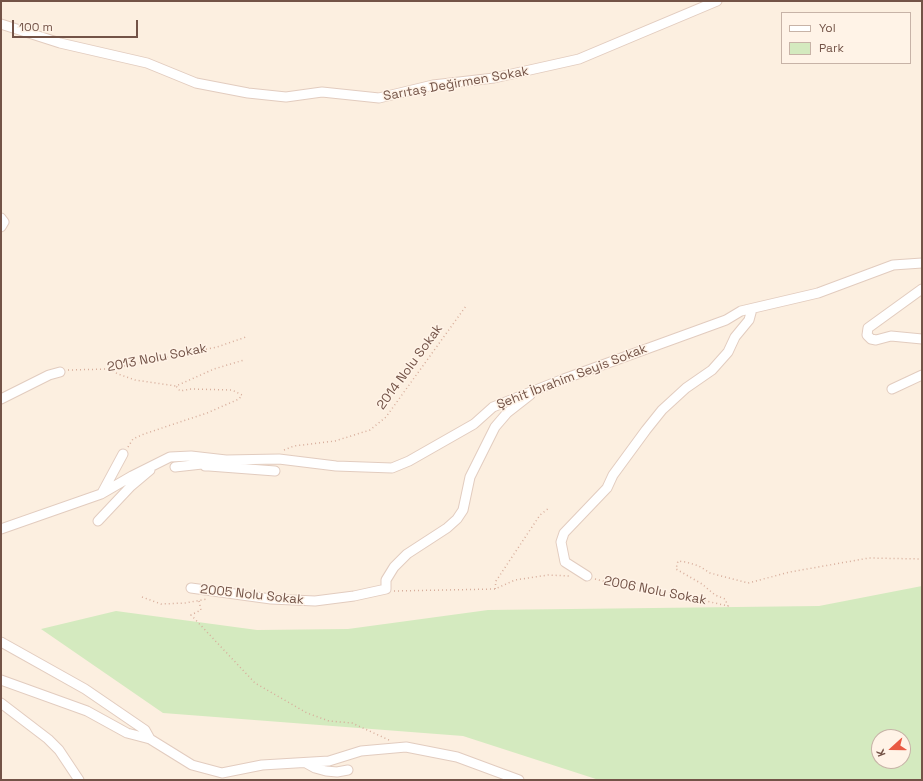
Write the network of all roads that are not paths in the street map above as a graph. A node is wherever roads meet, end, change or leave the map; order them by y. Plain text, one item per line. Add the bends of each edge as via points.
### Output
1 (716, 1) edge
2 (1, 24) edge
3 (1, 218) edge
4 (1, 227) edge
5 (922, 263) edge
6 (922, 289) edge
7 (752, 309) junction
8 (922, 339) edge
9 (60, 372) road end
10 (922, 375) edge
11 (537, 389) junction
12 (892, 389) dead end
13 (1, 399) edge
14 (123, 454) road end
15 (203, 458) junction
16 (158, 462) junction
17 (175, 467) dead end
18 (275, 470) dead end
19 (101, 494) junction
20 (98, 521) dead end
21 (1, 529) edge
22 (587, 576) road end
23 (190, 588) dead end
24 (1, 642) edge
25 (1, 680) edge
26 (1, 703) edge
27 (150, 739) junction
28 (306, 763) junction
29 (348, 770) dead end
30 (79, 780) edge
31 (519, 780) edge

1 - 2 street, Sarıtaş Değirmen Sokak via 579,59 494,78 433,85 379,98 322,92 286,97 196,83 147,63 60,43
3 - 4 street via 4,222
5 - 7 street, Şehit İbrahim Seyis Sokak via 893,265 818,293
6 - 8 street via 868,328 867,334 876,340 891,336
7 - 11 street, Şehit İbrahim Seyis Sokak
7 - 22 street, 2006 Nolu Sokak via 749,320 735,337 728,352 712,370 686,388 662,410 607,488 564,533 561,542 565,562
9 - 13 street
10 - 12 street
11 - 15 street, Şehit İbrahim Seyis Sokak via 493,407 474,424 392,468 273,459
11 - 23 street, 2005 Nolu Sokak via 507,413 495,427 470,477 463,510 457,519 407,554 386,580 386,589 315,601 271,599
14 - 19 street
15 - 16 street, Şehit İbrahim Seyis Sokak via 170,457
15 - 17 street via 202,464 199,465
15 - 18 street via 205,466
16 - 19 street, Şehit İbrahim Seyis Sokak
16 - 20 street
19 - 21 street, Şehit İbrahim Seyis Sokak
24 - 27 street via 85,690 145,730
25 - 27 street via 87,710 127,733
26 - 30 street via 48,739 59,750
27 - 28 street via 192,765 222,773 262,765
28 - 29 street via 326,772
28 - 31 street via 328,761 361,751 406,747 457,757

